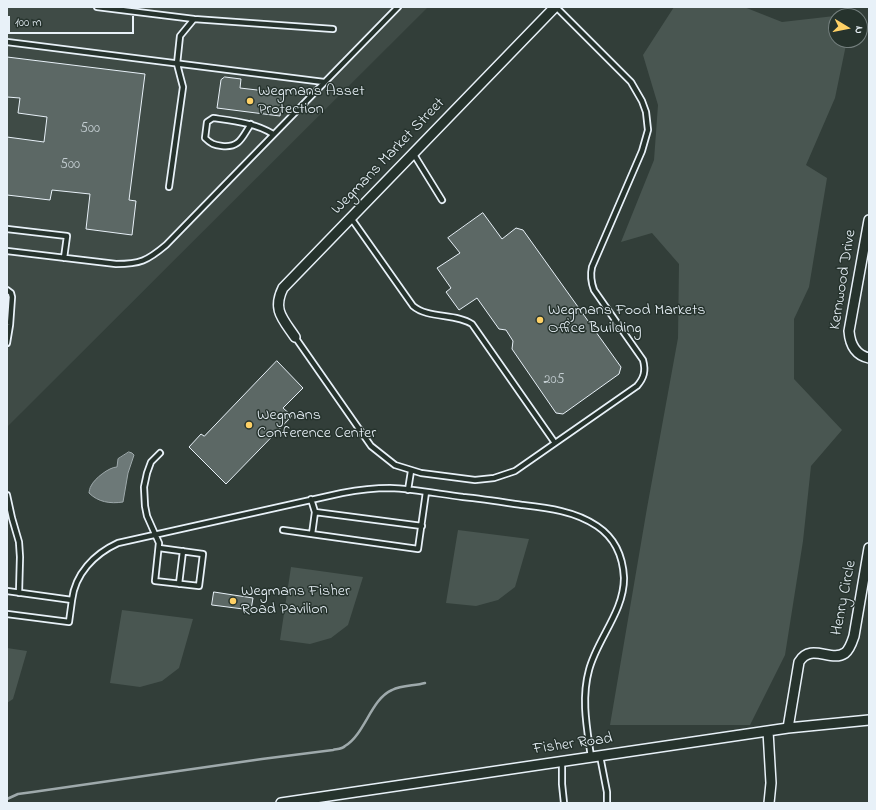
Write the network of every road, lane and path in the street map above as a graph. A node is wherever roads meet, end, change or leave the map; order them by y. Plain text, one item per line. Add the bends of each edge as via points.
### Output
1 (97, 7) edge
2 (398, 7) edge
3 (556, 7) edge
4 (194, 19) junction
5 (333, 29) dead end
6 (7, 42) edge
7 (177, 64) junction
8 (324, 82) junction
9 (251, 124) junction
10 (273, 134) junction
11 (413, 153) junction
12 (169, 187) dead end
13 (442, 200) dead end
14 (351, 218) junction
15 (869, 220) edge
16 (7, 229) edge
17 (7, 251) edge
18 (64, 258) junction
19 (7, 290) edge
20 (295, 337) joint
21 (7, 342) edge
22 (869, 358) edge
23 (555, 443) junction
24 (160, 453) dead end
25 (411, 471) junction
26 (408, 490) junction
27 (426, 492) junction
28 (7, 495) edge
29 (311, 499) junction
30 (315, 512) junction
31 (422, 526) junction
32 (283, 530) dead end
33 (156, 534) junction
34 (312, 534) junction
35 (159, 548) junction
36 (869, 548) edge
37 (183, 551) junction
38 (179, 584) junction
39 (7, 591) edge
40 (19, 593) junction
41 (72, 600) junction
42 (7, 614) edge
43 (869, 720) edge
44 (788, 728) junction
45 (768, 731) junction
46 (595, 757) junction
47 (562, 762) junction
48 (281, 803) edge
49 (564, 803) edge
50 (607, 803) edge
51 (769, 803) edge

1 - 4 lane
2 - 8 lane
3 - 11 street, Wegmans Market Street
3 - 23 lane via 631,82 642,101 648,126 637,166 592,267 591,275 594,290 643,360 644,374 637,386
4 - 5 lane
4 - 7 lane via 180,36
6 - 7 lane
7 - 8 lane
7 - 12 lane via 182,87
8 - 10 lane
9 - 9 lane via 213,118 207,122 205,138 211,144 231,147 239,142
9 - 10 lane
10 - 18 lane via 166,245 144,261 116,264
11 - 13 lane
11 - 14 street, Wegmans Market Street
14 - 20 street, Wegmans Market Street via 280,292 278,308
14 - 23 lane via 412,306 421,311 472,324
15 - 22 street, Kernwood Drive via 849,331 852,347
16 - 18 lane via 67,236
17 - 18 lane
19 - 21 lane via 12,297
20 - 25 lane via 371,446 395,465
23 - 25 lane via 515,471 494,478 475,480
24 - 33 lane via 151,462 144,487 145,506
25 - 26 lane
26 - 27 lane
26 - 29 lane via 361,490
27 - 31 lane
27 - 46 lane via 565,512 597,526 614,543 622,561 623,586 619,604 596,651 586,684 585,706
28 - 40 lane via 20,549
29 - 30 lane
29 - 33 lane
30 - 31 lane
30 - 34 lane
31 - 34 lane via 418,549
32 - 34 lane
33 - 35 lane
33 - 41 lane via 118,543 101,552 82,573 73,588
35 - 37 lane
35 - 38 lane via 155,581
36 - 44 street, Henry Circle via 851,646 845,653 837,655 808,653 801,658
37 - 38 lane
37 - 38 lane via 203,554 199,586
39 - 40 lane
40 - 41 lane
41 - 42 lane via 68,622
43 - 44 street, Fisher Road
44 - 45 street, Fisher Road
45 - 46 street, Fisher Road
45 - 51 street via 771,783
46 - 47 street, Fisher Road
46 - 50 lane via 607,792
47 - 48 street, Fisher Road
47 - 49 lane

